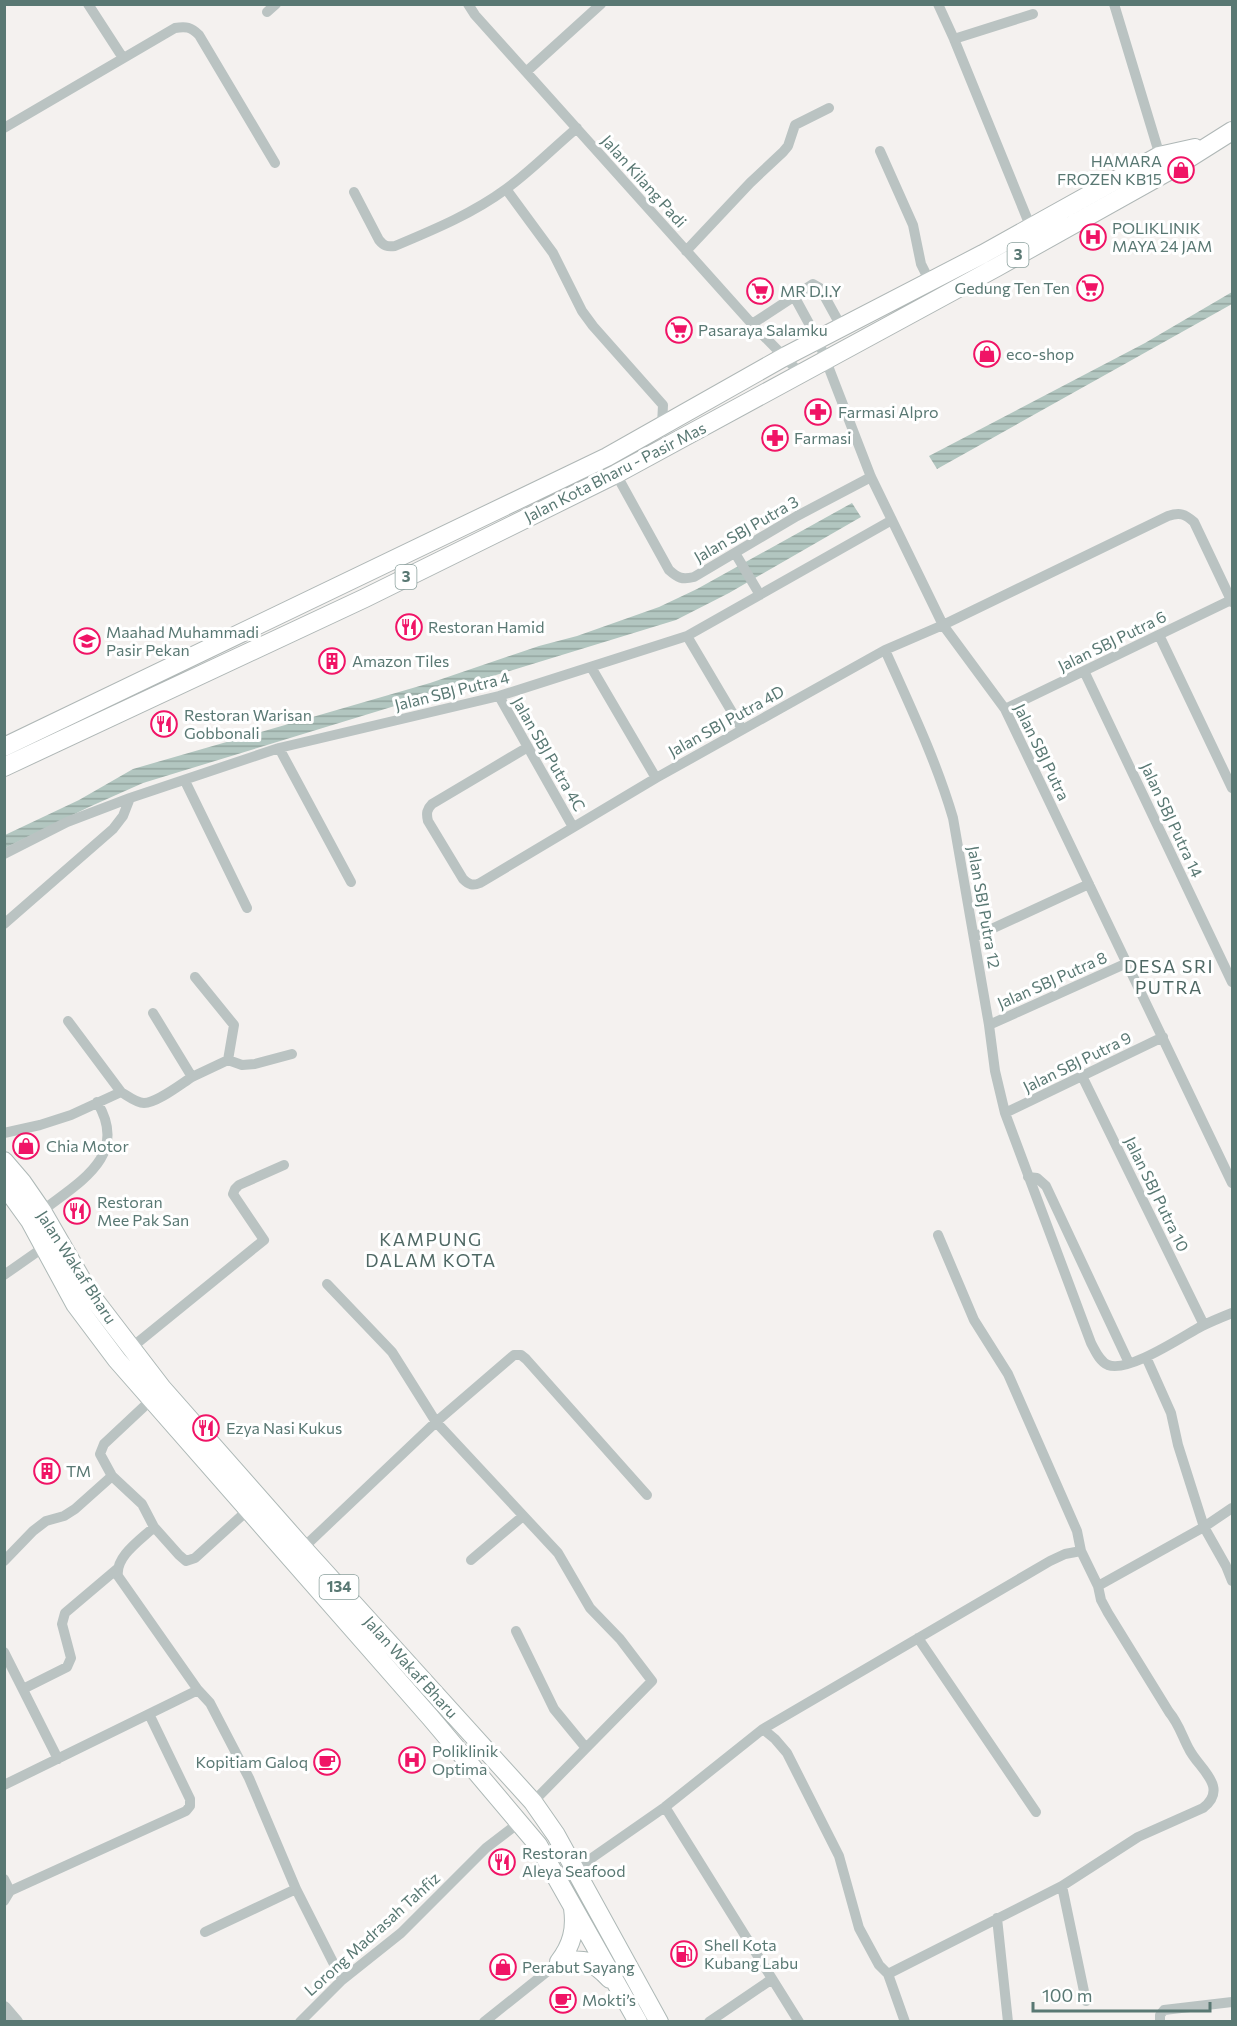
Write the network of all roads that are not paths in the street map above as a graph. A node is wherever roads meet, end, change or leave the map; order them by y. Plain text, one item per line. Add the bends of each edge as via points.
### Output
1 (88, 4) edge
2 (468, 4) edge
3 (601, 4) edge
4 (938, 4) edge
5 (1114, 4) edge
6 (1033, 14) dead end
7 (954, 39) junction
8 (123, 58) junction
9 (526, 72) junction
10 (829, 108) dead end
11 (4, 128) edge
12 (576, 128) junction
13 (1233, 131) edge
14 (1209, 145) junction
15 (880, 151) dead end
16 (1161, 156) junction
17 (274, 163) dead end
18 (506, 189) junction
19 (354, 192) dead end
20 (1031, 228) junction
21 (686, 251) junction
22 (930, 282) junction
23 (795, 296) junction
24 (752, 324) junction
25 (842, 328) junction
26 (818, 340) junction
27 (784, 357) junction
28 (826, 360) junction
29 (801, 374) junction
30 (662, 425) junction
31 (616, 474) junction
32 (871, 477) junction
33 (892, 520) junction
34 (736, 555) junction
35 (758, 593) junction
36 (1232, 601) edge
37 (944, 625) junction
38 (1160, 635) junction
39 (687, 636) junction
40 (885, 650) junction
41 (591, 667) junction
42 (1084, 671) junction
43 (499, 696) junction
44 (1005, 709) junction
45 (742, 729) junction
46 (4, 747) edge
47 (528, 747) junction
48 (279, 748) junction
49 (4, 766) edge
50 (656, 778) junction
51 (185, 781) junction
52 (1233, 788) edge
53 (130, 798) junction
54 (573, 827) junction
55 (4, 854) edge
56 (351, 882) dead end
57 (1089, 884) junction
58 (247, 908) dead end
59 (4, 924) edge
60 (974, 937) junction
61 (1127, 963) junction
62 (195, 976) dead end
63 (1233, 982) edge
64 (153, 1013) dead end
65 (68, 1021) dead end
66 (989, 1025) junction
67 (1163, 1037) junction
68 (292, 1054) dead end
69 (228, 1060) junction
70 (1083, 1076) junction
71 (192, 1077) junction
72 (121, 1092) junction
73 (97, 1102) junction
74 (1005, 1113) junction
75 (4, 1133) edge
76 (4, 1161) edge
77 (284, 1166) dead end
78 (1028, 1177) junction
79 (1233, 1183) edge
80 (4, 1185) edge
81 (42, 1211) junction
82 (938, 1235) dead end
83 (44, 1247) junction
84 (4, 1275) edge
85 (327, 1284) dead end
86 (1233, 1313) edge
87 (1204, 1325) junction
88 (131, 1348) junction
89 (1146, 1358) junction
90 (1129, 1363) junction
91 (151, 1400) junction
92 (436, 1422) junction
93 (112, 1476) junction
94 (647, 1495) dead end
95 (1233, 1508) edge
96 (248, 1510) junction
97 (523, 1516) junction
98 (154, 1527) junction
99 (1204, 1527) junction
100 (303, 1548) junction
101 (1081, 1551) junction
102 (471, 1560) dead end
103 (4, 1561) edge
104 (117, 1569) junction
105 (1233, 1581) edge
106 (1098, 1586) junction
107 (516, 1631) dead end
108 (918, 1638) junction
109 (4, 1652) edge
110 (23, 1689) junction
111 (198, 1690) junction
112 (149, 1714) junction
113 (763, 1729) junction
114 (586, 1748) junction
115 (58, 1759) junction
116 (4, 1785) edge
117 (533, 1802) junction
118 (665, 1808) junction
119 (1036, 1812) dead end
120 (520, 1822) junction
121 (576, 1869) junction
122 (4, 1879) edge
123 (1062, 1886) junction
124 (296, 1889) junction
125 (10, 1891) junction
126 (4, 1901) edge
127 (573, 1906) junction
128 (997, 1918) junction
129 (205, 1932) dead end
130 (559, 1962) junction
131 (888, 1974) junction
132 (772, 1979) junction
133 (342, 1980) junction
134 (623, 1993) junction
135 (1086, 2001) dead end
136 (1233, 2002) edge
137 (4, 2008) edge
138 (14, 2021) edge
139 (300, 2022) edge
140 (484, 2022) edge
141 (638, 2022) edge
142 (659, 2022) edge
143 (709, 2022) edge
144 (799, 2022) edge
145 (905, 2022) edge
146 (1008, 2022) edge
147 (1160, 2022) edge

1 - 8 street
2 - 9 street, Jalan Kilang Padi
3 - 9 street
4 - 7 street
5 - 16 street
6 - 7 street
7 - 20 street
8 - 11 street
8 - 17 street via 175,28 192,28
9 - 12 street, Jalan Kilang Padi
10 - 21 street via 795,125 783,152
12 - 18 street
12 - 21 street, Jalan Kilang Padi
13 - 14 main road, Jalan Kota Bharu - Pasir Mas / 3
14 - 16 main road, Jalan Kota Bharu - Pasir Mas / 3
14 - 28 main road, Jalan Kota Bharu - Pasir Mas / 3
15 - 22 street via 913,225 921,264
16 - 20 main road, Jalan Kota Bharu - Pasir Mas / 3
18 - 19 street via 442,226 389,247 379,240
18 - 30 street via 553,253 593,326 663,405
20 - 22 main road, Jalan Kota Bharu - Pasir Mas / 3
21 - 24 street, Jalan Kilang Padi
22 - 25 main road, Jalan Kota Bharu - Pasir Mas / 3
23 - 24 street
23 - 25 street via 813,284 820,288
23 - 26 street, Jalan SBJ Putra
24 - 27 street, Jalan Kilang Padi
25 - 26 main road, Jalan Kota Bharu - Pasir Mas / 3
26 - 27 main road, Jalan Kota Bharu - Pasir Mas / 3
26 - 28 street, Jalan SBJ Putra
27 - 29 street, Jalan Kilang Padi
27 - 30 main road, Jalan Kota Bharu - Pasir Mas / 3
28 - 29 main road, Jalan Kota Bharu - Pasir Mas / 3
28 - 32 street, Jalan SBJ Putra
29 - 31 main road, Jalan Kota Bharu - Pasir Mas / 3
30 - 46 main road, Jalan Kota Bharu - Pasir Mas / 3 via 607,458
31 - 34 street, Jalan SBJ Putra 3 via 677,578 694,577
31 - 49 main road, Jalan Kota Bharu - Pasir Mas / 3 via 364,598
32 - 33 street, Jalan SBJ Putra
32 - 34 street, Jalan SBJ Putra 3 via 797,516
33 - 35 street, Jalan SBJ Putra 4
33 - 37 street, Jalan SBJ Putra
34 - 35 street
35 - 39 street, Jalan SBJ Putra 4
36 - 37 street, Jalan SBJ Putra 4D via 1194,522 1186,514 1176,513
36 - 38 street, Jalan SBJ Putra 6
37 - 40 street, Jalan SBJ Putra 4D
37 - 44 street, Jalan SBJ Putra
38 - 42 street, Jalan SBJ Putra 6
38 - 52 street
39 - 41 street, Jalan SBJ Putra 4
39 - 45 street
40 - 45 street, Jalan SBJ Putra 4D
40 - 60 street, Jalan SBJ Putra 12 via 944,787
41 - 43 street, Jalan SBJ Putra 4
41 - 50 street
42 - 44 street, Jalan SBJ Putra 6
42 - 63 street, Jalan SBJ Putra 14
43 - 47 street, Jalan SBJ Putra 4C
43 - 48 street, Jalan SBJ Putra 4
44 - 57 street, Jalan SBJ Putra
45 - 50 street, Jalan SBJ Putra 4D
47 - 54 street, Jalan SBJ Putra 4C
47 - 54 street, Jalan SBJ Putra 4D via 432,804 426,814 428,820 463,879 474,885
48 - 51 street, Jalan SBJ Putra 4
48 - 56 street
50 - 54 street, Jalan SBJ Putra 4D
51 - 53 street, Jalan SBJ Putra 4
51 - 58 street
53 - 55 street, Jalan SBJ Putra 4 via 68,822
53 - 59 street via 113,829
57 - 60 street
57 - 61 street, Jalan SBJ Putra
60 - 66 street, Jalan SBJ Putra 12
61 - 66 street, Jalan SBJ Putra 8
61 - 67 street, Jalan SBJ Putra
62 - 69 street via 234,1025
64 - 71 street
65 - 72 street
66 - 74 street, Jalan SBJ Putra 12
67 - 70 street, Jalan SBJ Putra 9
67 - 79 street, Jalan SBJ Putra
68 - 69 street via 255,1064
69 - 71 street
70 - 74 street, Jalan SBJ Putra 9
70 - 87 street, Jalan SBJ Putra 10
71 - 72 street via 145,1103
72 - 73 street
73 - 75 street via 71,1115
73 - 81 street via 106,1116 108,1130 101,1161
74 - 78 street, Jalan SBJ Putra 12
76 - 81 main road, Jalan Wakaf Bharu / 134
77 - 88 street via 238,1185 233,1194 264,1240
78 - 90 street via 1037,1178 1046,1186
78 - 90 street, Jalan SBJ Putra 12 via 1091,1343 1108,1365
80 - 83 main road, Jalan Wakaf Bharu / 134
81 - 88 main road, Jalan Wakaf Bharu / 134 via 90,1294
82 - 101 street via 974,1320 1008,1374 1077,1531
83 - 84 street
83 - 91 main road, Jalan Wakaf Bharu / 134 via 75,1304
85 - 92 street via 392,1352
86 - 87 street, Jalan SBJ Putra 12
87 - 89 street, Jalan SBJ Putra 12
88 - 100 main road, Jalan Wakaf Bharu / 134
89 - 90 street, Jalan SBJ Putra 12
89 - 99 street via 1171,1413
91 - 93 street via 101,1449 102,1460
91 - 96 main road, Jalan Wakaf Bharu / 134
92 - 94 street via 514,1355 520,1355
92 - 97 street
92 - 100 street
93 - 98 street via 142,1504
93 - 103 street via 75,1509 33,1531
95 - 99 street
96 - 98 street via 186,1561
96 - 120 main road, Jalan Wakaf Bharu / 134
97 - 102 street
97 - 114 street via 558,1553 590,1608 620,1639 651,1681
98 - 104 street via 123,1557
99 - 105 street
99 - 106 street
100 - 117 main road, Jalan Wakaf Bharu / 134
101 - 106 street
101 - 108 street via 1050,1561
104 - 110 street via 65,1613 62,1624 70,1658 68,1667
104 - 111 street via 121,1581
106 - 123 street via 1108,1613 1178,1723 1193,1757 1206,1769 1214,1794 1203,1808 1138,1837
107 - 114 street via 554,1709
108 - 113 street
108 - 119 street
109 - 110 street
110 - 115 street
111 - 112 street
111 - 124 street via 210,1703 249,1778
112 - 115 street
112 - 125 street via 190,1798 190,1806
113 - 118 street
113 - 131 street via 787,1753 839,1856 859,1928
114 - 117 street
115 - 116 street
117 - 121 main road, Jalan Wakaf Bharu / 134
118 - 121 street
118 - 132 street
120 - 127 main road, Jalan Wakaf Bharu / 134
120 - 133 street, Lorong Madrasah Tahfiz via 486,1848 401,1933
121 - 142 main road, Jalan Wakaf Bharu / 134
122 - 125 street
123 - 128 street
123 - 135 street
124 - 129 street
124 - 133 street
125 - 126 street
127 - 130 main road via 573,1936
127 - 134 main road, Jalan Wakaf Bharu / 134
128 - 131 street
128 - 146 street
130 - 134 main road via 589,1962
130 - 140 street
131 - 145 street
132 - 143 street
132 - 144 street
133 - 139 street, Lorong Madrasah Tahfiz
134 - 141 main road, Jalan Wakaf Bharu / 134
136 - 147 street via 1164,2010
137 - 138 street

